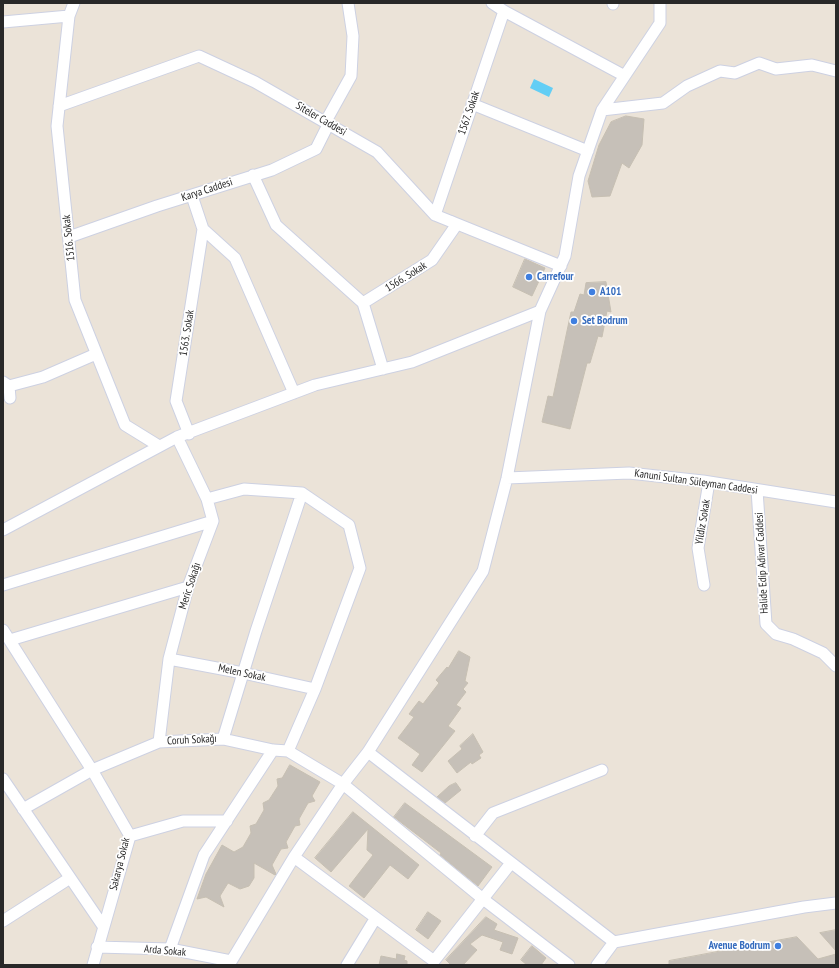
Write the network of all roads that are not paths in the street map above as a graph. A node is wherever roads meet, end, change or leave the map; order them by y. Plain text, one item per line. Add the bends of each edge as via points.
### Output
1 (74, 3) edge
2 (348, 3) edge
3 (492, 3) edge
4 (660, 3) edge
5 (504, 11) junction
6 (69, 16) junction
7 (3, 22) edge
8 (836, 71) edge
9 (623, 75) junction
10 (472, 104) junction
11 (59, 106) junction
12 (602, 110) junction
13 (328, 122) junction
14 (588, 151) junction
15 (253, 175) junction
16 (192, 196) junction
17 (435, 215) junction
18 (203, 230) junction
19 (69, 237) junction
20 (561, 266) junction
21 (363, 303) junction
22 (540, 311) junction
23 (96, 354) junction
24 (383, 369) junction
25 (6, 384) edge
26 (294, 393) junction
27 (10, 398) dead end
28 (188, 434) junction
29 (176, 437) junction
30 (159, 446) junction
31 (507, 478) junction
32 (709, 482) junction
33 (758, 490) junction
34 (302, 493) junction
35 (207, 499) junction
36 (836, 502) edge
37 (213, 522) junction
38 (3, 530) edge
39 (3, 585) edge
40 (704, 585) dead end
41 (188, 587) junction
42 (3, 630) edge
43 (10, 640) junction
44 (169, 659) junction
45 (836, 666) edge
46 (243, 673) junction
47 (315, 689) junction
48 (223, 739) junction
49 (159, 742) junction
50 (273, 750) junction
51 (288, 751) junction
52 (368, 752) junction
53 (92, 770) junction
54 (602, 770) dead end
55 (3, 779) edge
56 (343, 784) junction
57 (23, 809) junction
58 (227, 821) junction
59 (130, 836) junction
60 (475, 836) junction
61 (294, 857) junction
62 (511, 863) junction
63 (70, 878) junction
64 (483, 898) junction
65 (836, 903) edge
66 (375, 919) junction
67 (3, 921) edge
68 (103, 926) junction
69 (614, 942) junction
70 (97, 947) junction
71 (170, 949) junction
72 (230, 963) edge
73 (93, 965) edge
74 (347, 965) edge
75 (569, 965) edge
76 (597, 965) edge

1 - 6 street, 1516. Sokak
2 - 13 street, Karya Caddesi via 353,36 351,76
3 - 5 street
4 - 9 street via 660,23
5 - 9 street
5 - 10 street, 1567. Sokak
6 - 7 street
6 - 11 street, 1516. Sokak
8 - 12 street via 812,64 776,69 759,63 735,72 720,71 687,86 663,103
9 - 12 street
10 - 14 street
10 - 17 street, 1567. Sokak
11 - 13 street, Siteler Caddesi via 199,56 255,82
11 - 19 street, 1516. Sokak via 57,126
12 - 14 street
13 - 15 street, Karya Caddesi via 316,149 272,170
13 - 17 street, Siteler Caddesi via 377,152
14 - 20 street via 579,176
15 - 16 street, Karya Caddesi
15 - 21 street via 276,225
16 - 18 street
16 - 19 street, Karya Caddesi
17 - 20 street, Siteler Caddesi
17 - 21 street, 1566. Sokak via 457,224 432,260
18 - 26 street via 235,258
18 - 28 street, 1563. Sokak via 176,401
19 - 23 street, 1516. Sokak via 75,300
20 - 22 street
21 - 24 street
22 - 24 street via 412,362
22 - 31 street
23 - 25 street via 43,377
23 - 30 street, 1516. Sokak via 125,425
24 - 26 street via 315,385
25 - 27 street
26 - 28 street
28 - 29 street
29 - 30 street
29 - 35 street
30 - 38 street
31 - 32 street, Kanuni Sultan Süleyman Caddesi via 629,473
31 - 52 street via 483,571
32 - 33 street, Kanuni Sultan Süleyman Caddesi
32 - 40 street, Yildiz Sokak via 698,548
33 - 36 street, Kanuni Sultan Süleyman Caddesi
33 - 45 street, Halide Edip Adivar Caddesi via 766,624 776,634 824,653
34 - 35 street via 244,489
34 - 46 street
34 - 47 street via 349,525 360,568
35 - 37 street
37 - 39 street
37 - 41 street, Meric Sokağı
41 - 43 street
41 - 44 street, Meric Sokağı
42 - 43 street, Sakarya Sokak
43 - 53 street, Sakarya Sokak
44 - 46 street, Melen Sokak
44 - 49 street, Meric Sokağı
46 - 47 street, Melen Sokak
46 - 48 street
47 - 51 street
48 - 49 street, Coruh Sokağı
48 - 50 street, Coruh Sokağı
49 - 53 street, Coruh Sokağı
50 - 51 street, Coruh Sokağı
50 - 58 street
51 - 56 street, Coruh Sokağı
52 - 56 street
52 - 60 street
53 - 57 street, Coruh Sokağı
53 - 59 street, Sakarya Sokak
54 - 60 street via 493,813
55 - 57 street
56 - 61 street
56 - 64 street, Coruh Sokağı
57 - 63 street
58 - 59 street via 183,821
58 - 71 street via 204,855
59 - 68 street, Sakarya Sokak
60 - 62 street
61 - 66 street
61 - 72 street
62 - 64 street
62 - 69 street
63 - 67 street
63 - 68 street
64 - 66 street via 434,961
64 - 75 street, Coruh Sokağı
65 - 69 street
66 - 74 street
68 - 70 street, Sakarya Sokak
69 - 76 street
70 - 71 street, Arda Sokak
70 - 73 street, Sakarya Sokak
71 - 72 street, Arda Sokak

